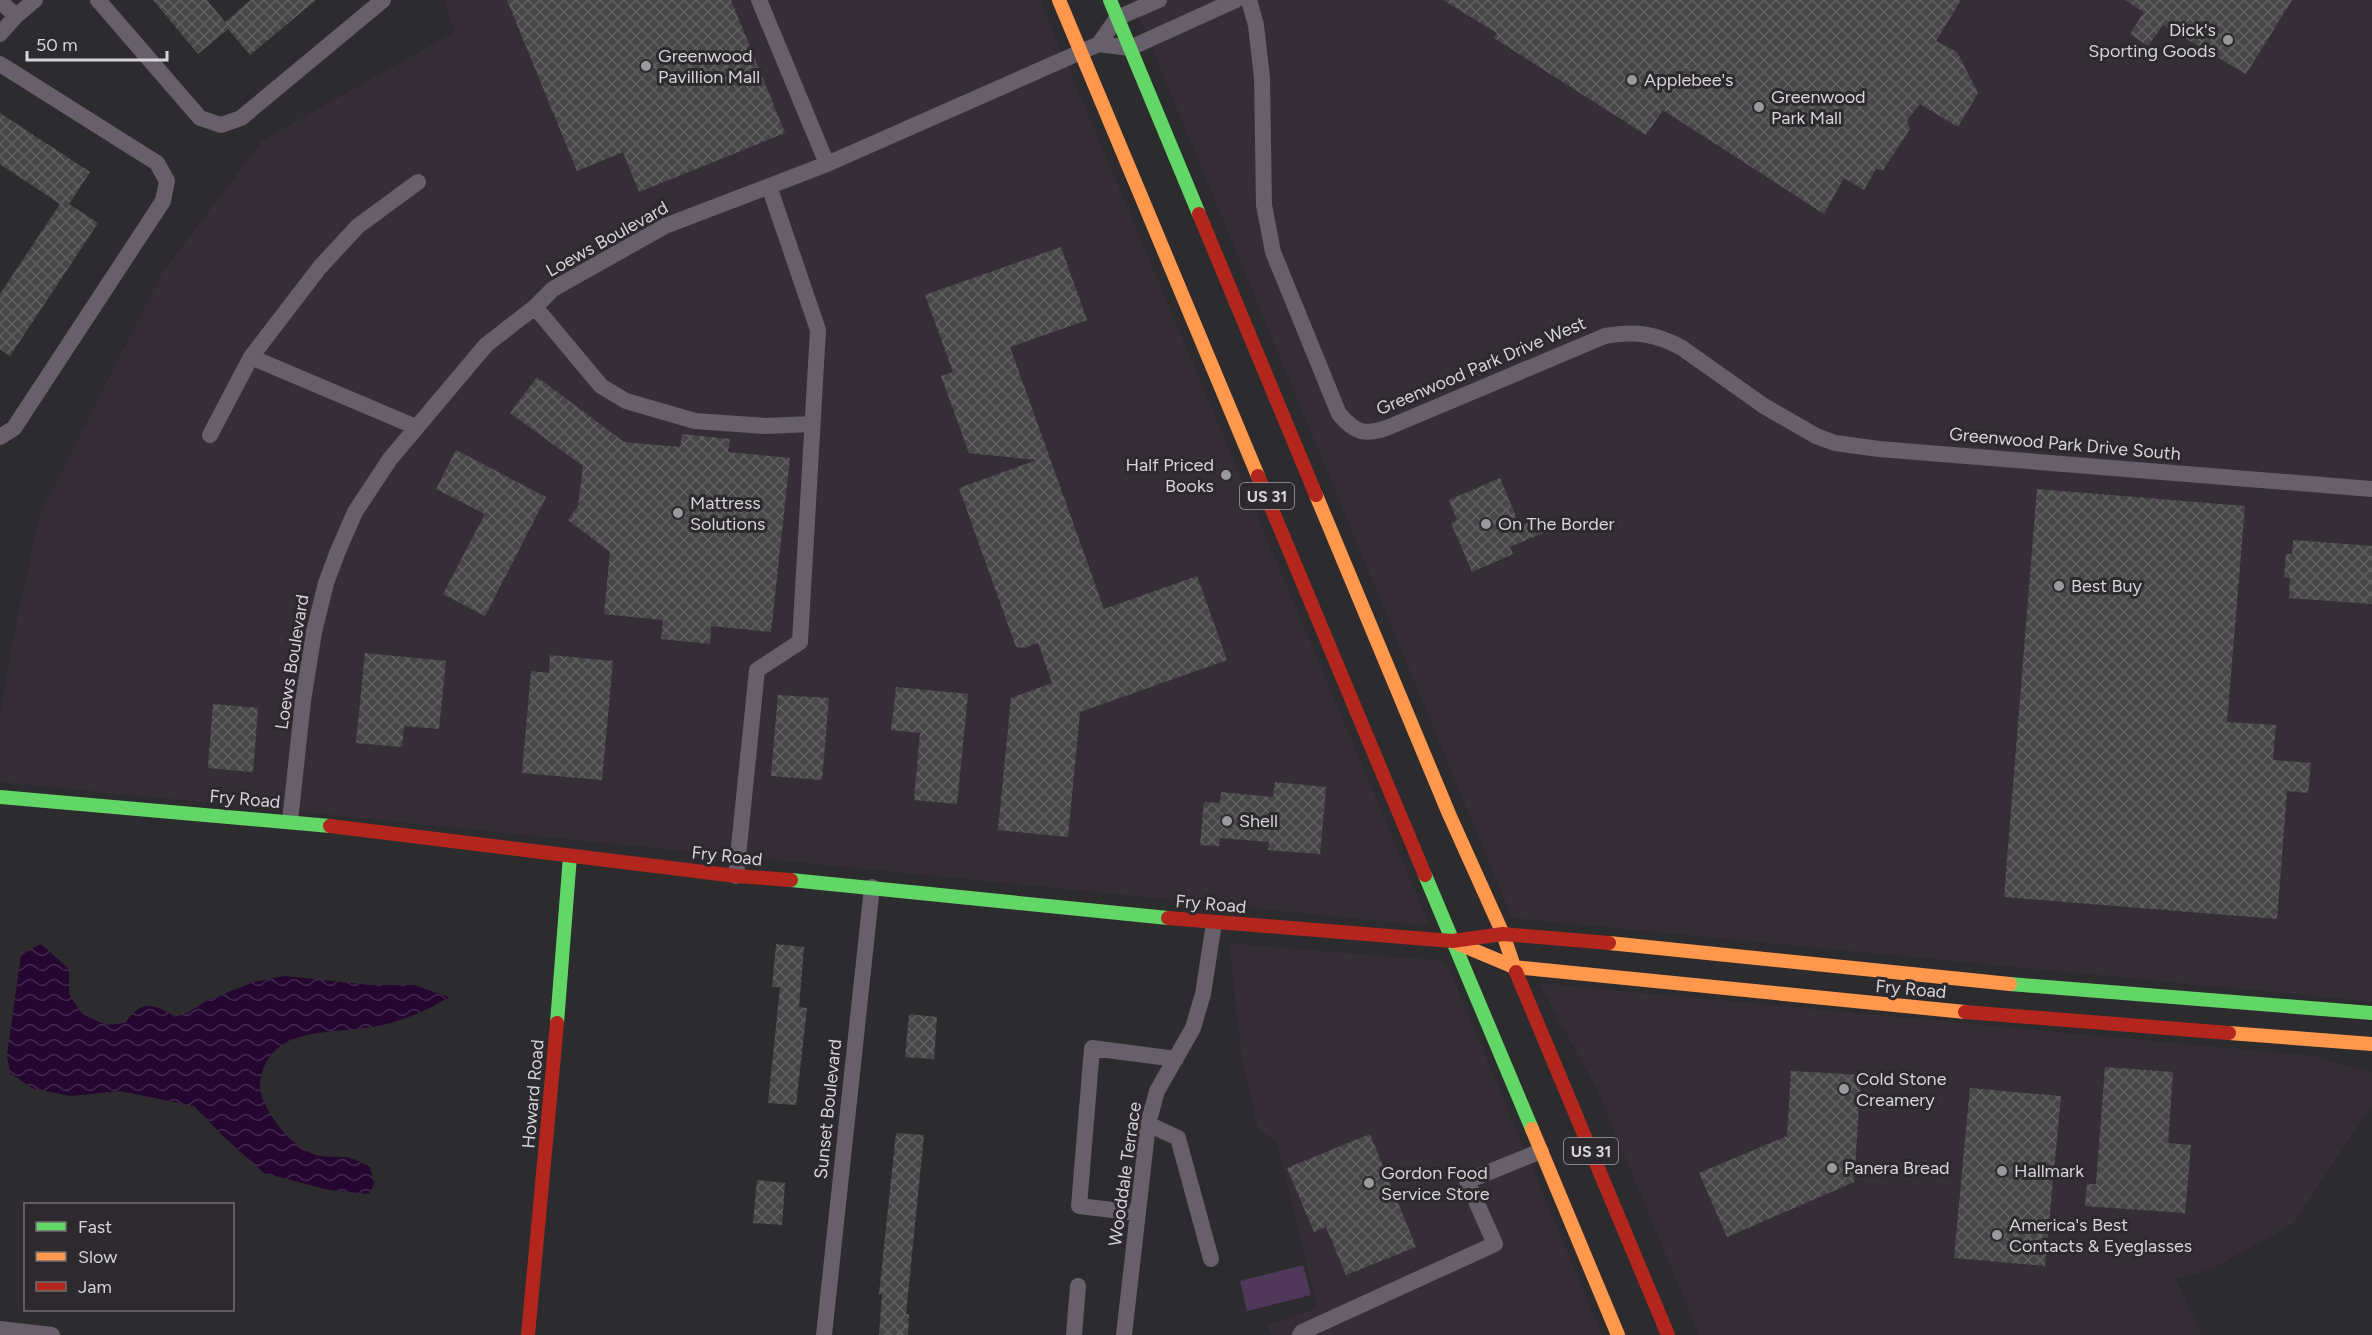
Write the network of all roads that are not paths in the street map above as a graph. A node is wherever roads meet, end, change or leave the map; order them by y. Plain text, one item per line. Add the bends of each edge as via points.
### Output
1 (35, 0) edge
2 (98, 0) edge
3 (383, 0) edge
4 (759, 0) edge
5 (1059, 0) edge
6 (1110, 0) edge
7 (1159, 0) edge
8 (1236, 0) edge
9 (1249, 0) edge
10 (0, 2) edge
11 (16, 16) junction
12 (1117, 18) junction
13 (0, 34) edge
14 (1099, 44) junction
15 (1130, 48) junction
16 (1080, 52) junction
17 (0, 64) edge
18 (827, 164) junction
19 (418, 183) dead end
20 (769, 186) junction
21 (535, 307) junction
22 (251, 357) junction
23 (1764, 406) joint
24 (812, 423) junction
25 (416, 427) junction
26 (210, 435) dead end
27 (0, 437) edge
28 (2372, 489) edge
29 (0, 797) edge
30 (290, 821) junction
31 (570, 856) junction
32 (736, 876) junction
33 (872, 887) junction
34 (1214, 923) junction
35 (1503, 934) junction
36 (1452, 941) junction
37 (1514, 967) junction
38 (2372, 1013) edge
39 (2372, 1044) edge
40 (1176, 1059) junction
41 (1149, 1124) junction
42 (1541, 1151) junction
43 (1138, 1213) junction
44 (1211, 1259) dead end
45 (1078, 1286) dead end
46 (0, 1329) edge
47 (52, 1335) edge
48 (528, 1335) edge
49 (824, 1335) edge
50 (1074, 1335) edge
51 (1124, 1335) edge
52 (1300, 1335) edge
53 (1618, 1335) edge
54 (1668, 1335) edge

1 - 11 street
2 - 3 street via 200,118 221,125 241,118
4 - 18 street
5 - 16 street, US 31
6 - 12 street, US 31
7 - 12 street
8 - 15 street
9 - 23 street, Greenwood Park Drive West via 1262,78 1264,206 1272,252 1339,414 1352,429 1369,432 1389,427 1605,336 1622,333 1664,338
10 - 11 street
11 - 13 street
12 - 14 street
12 - 15 street, US 31
14 - 15 street
14 - 16 street, Loews Boulevard
15 - 35 street, US 31 via 1449,814
16 - 18 street, Loews Boulevard
16 - 36 street, US 31
17 - 27 street via 157,163 167,181 163,201 14,428
18 - 20 street, Loews Boulevard
19 - 22 street via 350,234
20 - 21 street, Loews Boulevard via 665,226 553,289
20 - 24 street via 818,330
21 - 24 street via 601,386 626,400 695,421 766,426
21 - 25 street, Loews Boulevard via 486,345
22 - 25 street
22 - 26 street
23 - 28 street, Greenwood Park Drive South via 1816,436 1854,447
24 - 32 street via 800,642 757,670
25 - 30 street, Loews Boulevard via 355,512 326,583 303,701
29 - 30 street, Fry Road
30 - 31 street, Fry Road
31 - 32 street, Fry Road
31 - 48 street, Howard Road
32 - 33 street, Fry Road
33 - 34 street, Fry Road
33 - 49 street, Sunset Boulevard
34 - 36 street, Fry Road
34 - 40 street, Wooddale Terrace via 1193,1029
35 - 36 street, Fry Road
35 - 37 street, US 31
35 - 38 street, Fry Road via 1952,979
36 - 37 street, Fry Road
36 - 42 street, US 31
37 - 39 street, Fry Road via 1954,1011
37 - 54 street, US 31
40 - 41 street, Wooddale Terrace via 1157,1091
40 - 43 street via 1092,1048 1078,1206
41 - 43 street, Wooddale Terrace
41 - 44 street via 1178,1138
42 - 52 street via 1467,1181 1495,1244
42 - 53 street, US 31
43 - 51 street, Wooddale Terrace
45 - 50 street
46 - 47 street

